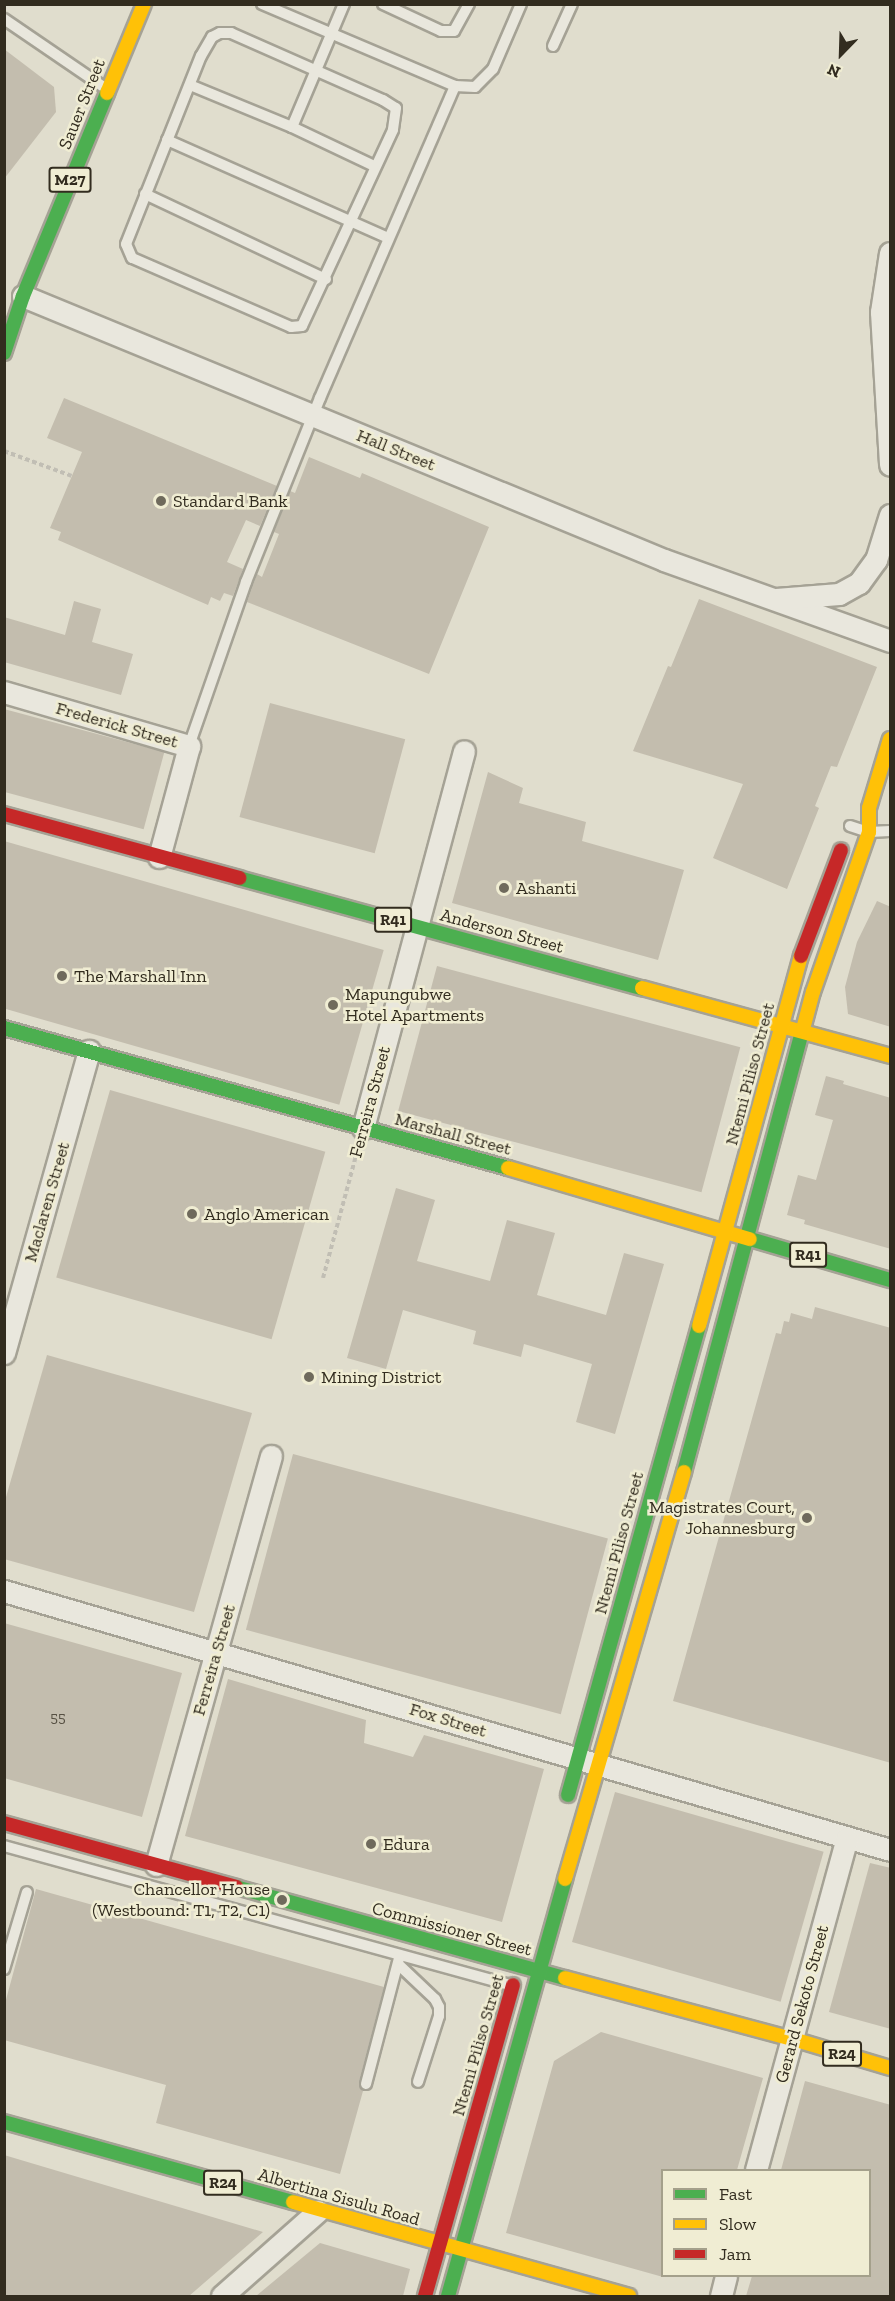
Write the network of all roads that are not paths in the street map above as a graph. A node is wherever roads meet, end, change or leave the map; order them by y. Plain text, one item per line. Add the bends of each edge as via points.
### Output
1 (144, 4) edge
2 (261, 4) edge
3 (344, 4) edge
4 (383, 4) edge
5 (469, 4) edge
6 (521, 4) edge
7 (572, 4) edge
8 (4, 19) edge
9 (331, 35) junction
10 (553, 46) dead end
11 (318, 71) junction
12 (189, 85) junction
13 (455, 86) junction
14 (107, 90) junction
15 (292, 127) junction
16 (167, 140) junction
17 (374, 166) junction
18 (145, 194) junction
19 (350, 222) junction
20 (388, 238) junction
21 (891, 253) edge
22 (326, 279) junction
23 (23, 296) junction
24 (4, 353) edge
25 (314, 416) junction
26 (891, 465) edge
27 (891, 515) edge
28 (770, 600) junction
29 (891, 641) edge
30 (4, 692) edge
31 (891, 739) edge
32 (189, 746) junction
33 (464, 751) dead end
34 (869, 808) junction
35 (4, 813) edge
36 (850, 826) junction
37 (891, 831) edge
38 (869, 832) junction
39 (159, 857) junction
40 (418, 927) junction
41 (782, 1025) junction
42 (4, 1028) edge
43 (803, 1030) junction
44 (89, 1051) junction
45 (891, 1056) edge
46 (363, 1128) junction
47 (725, 1231) junction
48 (746, 1237) junction
49 (891, 1280) edge
50 (10, 1312) edge
51 (4, 1353) edge
52 (270, 1456) dead end
53 (4, 1591) edge
54 (217, 1651) junction
55 (589, 1762) junction
56 (565, 1806) dead end
57 (4, 1823) edge
58 (847, 1838) junction
59 (4, 1846) edge
60 (891, 1850) edge
61 (156, 1865) junction
62 (27, 1892) dead end
63 (399, 1960) junction
64 (520, 1961) junction
65 (4, 1970) edge
66 (538, 1971) junction
67 (513, 1986) junction
68 (533, 1990) junction
69 (793, 2039) junction
70 (891, 2068) edge
71 (418, 2082) dead end
72 (366, 2084) dead end
73 (4, 2122) edge
74 (756, 2169) edge
75 (318, 2211) junction
76 (441, 2244) junction
77 (462, 2250) junction
78 (726, 2277) edge
79 (222, 2296) edge
80 (425, 2296) edge
81 (448, 2296) edge
82 (629, 2296) edge
83 (721, 2296) edge

1 - 14 main road, Sauer Street / M27
2 - 9 lane
3 - 9 lane
4 - 5 lane via 441,32 454,31
6 - 13 lane via 486,79 476,87
7 - 10 lane
8 - 14 lane
9 - 11 lane
9 - 13 lane
11 - 12 lane via 231,33 220,33 206,45
11 - 15 lane
11 - 17 lane via 396,108 393,130
12 - 15 lane
12 - 16 lane
13 - 20 lane
14 - 23 main road, Sauer Street / M27
15 - 17 lane
16 - 18 lane
16 - 19 lane
17 - 19 lane
18 - 22 lane
18 - 22 lane via 126,244 132,258 291,327 302,326
19 - 20 lane
19 - 22 lane
20 - 25 lane
21 - 26 street via 881,312
23 - 24 main road, Sauer Street / M27
23 - 25 street, Hall Street
25 - 28 street, Hall Street
25 - 32 lane via 246,582
27 - 28 street, Hall Street via 876,560 859,584 839,594
28 - 29 street, Hall Street
30 - 32 street, Frederick Street
31 - 34 main road, Ntemi Piliso Street
32 - 39 street, Frederick Street
33 - 40 street, Ferreira Street
34 - 36 main road, Ntemi Piliso Street
34 - 38 main road, Ntemi Piliso Street
35 - 39 main road, Anderson Street / R41
36 - 38 lane
36 - 41 main road, Ntemi Piliso Street via 806,940
37 - 38 lane
38 - 43 main road, Ntemi Piliso Street via 834,927
39 - 40 main road, Anderson Street / R41
40 - 41 main road, Anderson Street / R41
40 - 46 street, Ferreira Street
41 - 43 main road, R41
41 - 47 main road, Ntemi Piliso Street
42 - 44 main road, Marshall Street / R41
43 - 45 main road, R41
43 - 48 main road, Ntemi Piliso Street
44 - 46 main road, Marshall Street / R41
44 - 50 street, Maclaren Street
46 - 47 main road, Marshall Street / R41
47 - 48 main road, Marshall Street / R41
47 - 55 main road, Ntemi Piliso Street
48 - 49 main road, Marshall Street / R41
48 - 55 main road, Ntemi Piliso Street via 679,1489
50 - 51 street, Maclaren Street
52 - 54 street, Ferreira Street
53 - 54 street, Fox Street
54 - 55 street, Fox Street
54 - 61 street, Ferreira Street
55 - 56 main road, Ntemi Piliso Street
55 - 58 street, Fox Street
55 - 66 main road, Ntemi Piliso Street
57 - 61 main road, Commissioner Street / R24
58 - 60 street, Fox Street
58 - 69 street, Gerard Sekoto Street
59 - 63 lane
61 - 64 main road, Commissioner Street / R24
62 - 65 lane
63 - 67 lane
63 - 71 lane via 439,2007
63 - 72 lane
64 - 66 main road, Commissioner Street / R24
64 - 67 main road, Ntemi Piliso Street
66 - 68 main road, Ntemi Piliso Street
66 - 69 main road, Commissioner Street / R24
67 - 68 lane
67 - 76 main road, Ntemi Piliso Street
68 - 77 main road, Ntemi Piliso Street
69 - 70 main road, Commissioner Street / R24
69 - 74 street, Gerard Sekoto Street
73 - 75 main road, Albertina Sisulu Road / R24
75 - 76 main road, Albertina Sisulu Road / R24
75 - 79 street
76 - 77 main road, Albertina Sisulu Road / R24
76 - 80 main road, Ntemi Piliso Street
77 - 81 main road, Ntemi Piliso Street
77 - 82 main road, Albertina Sisulu Road / R24
78 - 83 street

